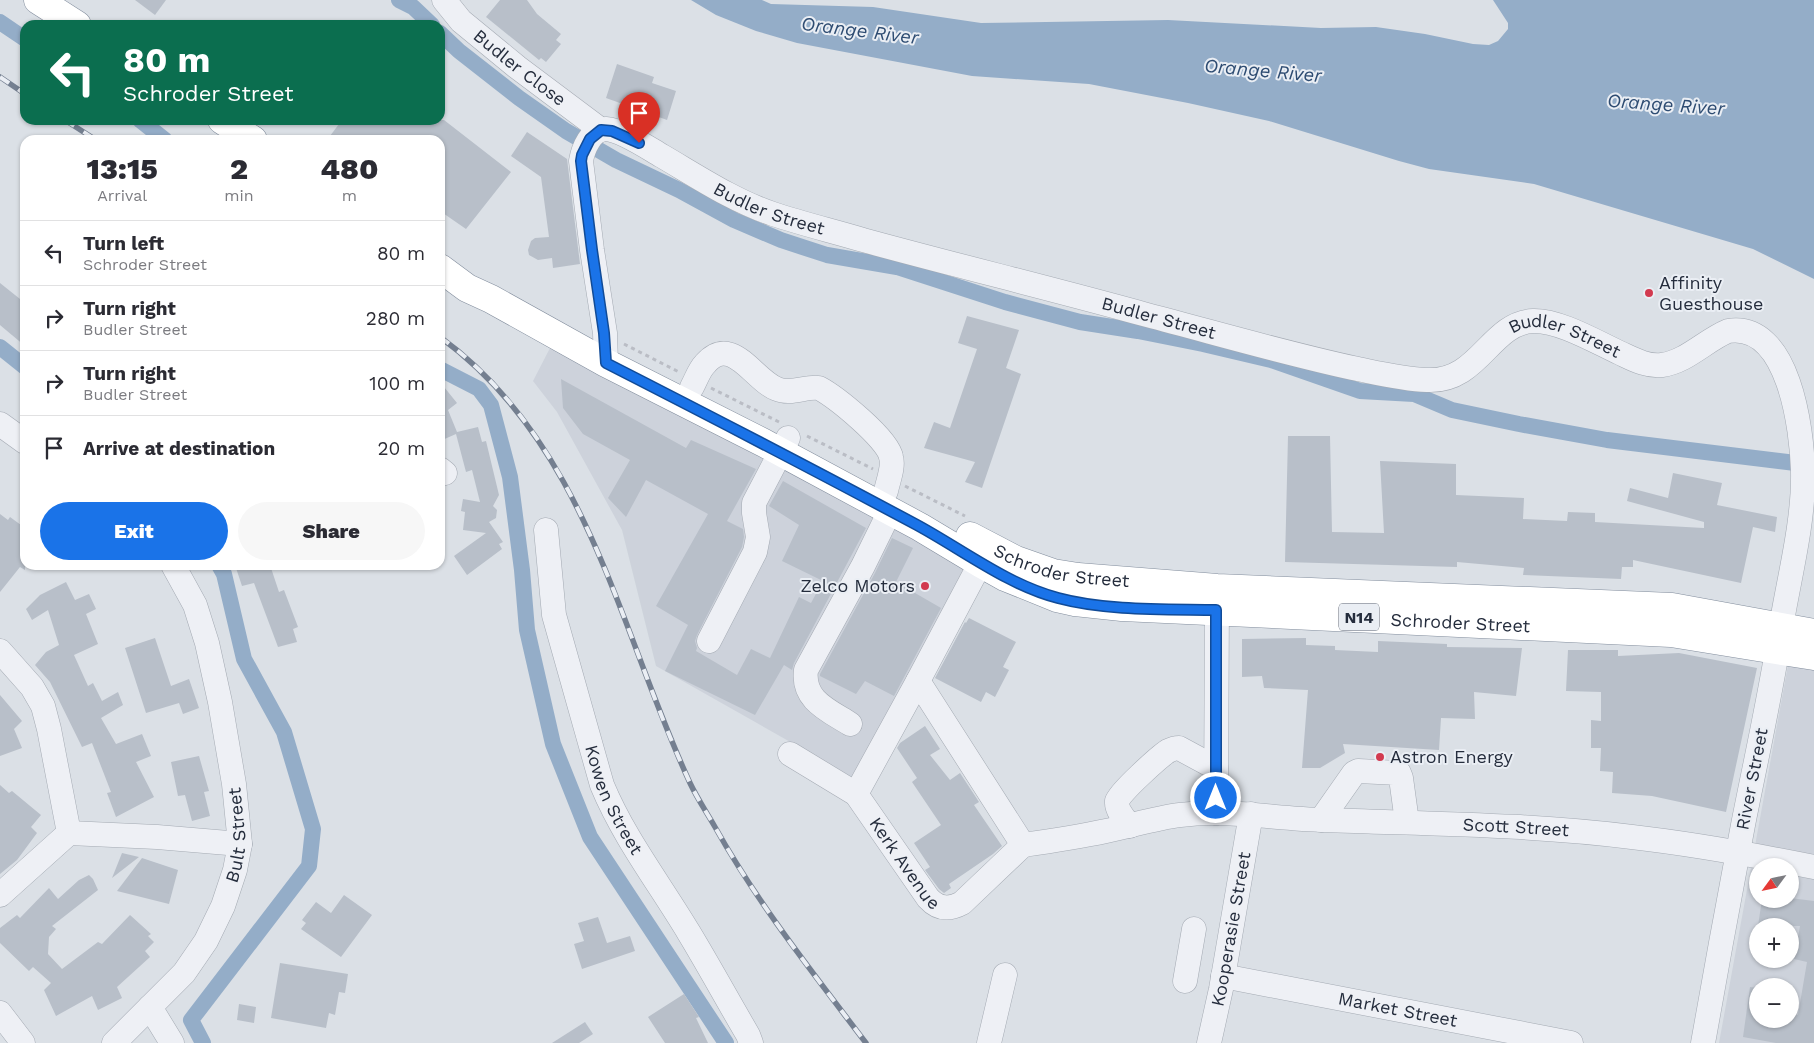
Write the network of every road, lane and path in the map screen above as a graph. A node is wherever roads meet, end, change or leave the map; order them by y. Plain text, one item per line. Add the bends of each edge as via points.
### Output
1 (38, 0) edge
2 (444, 0) edge
3 (68, 20) edge
4 (230, 125) edge
5 (245, 135) edge
6 (591, 141) junction
7 (445, 256) edge
8 (445, 272) edge
9 (605, 346) junction
10 (694, 384) junction
11 (0, 424) edge
12 (788, 437) junction
13 (20, 438) edge
14 (888, 493) junction
15 (1807, 516) edge
16 (967, 517) dead end
17 (546, 530) dead end
18 (984, 555) junction
19 (176, 570) edge
20 (1216, 599) junction
21 (1814, 633) edge
22 (1780, 638) junction
23 (709, 641) dead end
24 (0, 651) edge
25 (1814, 656) edge
26 (918, 681) junction
27 (850, 724) dead end
28 (790, 754) dead end
29 (1216, 768) junction
30 (856, 794) junction
31 (1216, 813) junction
32 (1251, 814) junction
33 (1322, 820) junction
34 (1407, 822) junction
35 (1130, 826) junction
36 (69, 833) junction
37 (240, 844) junction
38 (1023, 846) junction
39 (1738, 852) junction
40 (1814, 867) edge
41 (0, 895) edge
42 (1194, 929) dead end
43 (1005, 975) dead end
44 (1223, 976) junction
45 (1185, 981) dead end
46 (150, 1007) junction
47 (0, 1013) edge
48 (22, 1043) edge
49 (114, 1043) edge
50 (172, 1043) edge
51 (751, 1043) edge
52 (989, 1043) edge
53 (1210, 1043) edge
54 (1571, 1043) edge
55 (1703, 1043) edge

1 - 3 highway
2 - 6 street, Budler Close via 460,21 517,67
4 - 5 highway
6 - 9 street via 582,172
6 - 15 street, Budler Street via 612,131 740,200 773,214 1300,357 1395,377 1430,381 1454,376 1479,358 1509,329 1526,322 1564,328 1636,360 1657,365 1676,361 1728,330 1745,331 1767,343 1777,356 1795,409 1801,439
7 - 9 highway, Schroder Street / N14
8 - 9 highway, Schroder Street / N14 via 467,288
9 - 10 highway, Schroder Street / N14
9 - 10 path
9 - 12 highway, Schroder Street / N14
10 - 12 highway, Schroder Street / N14
10 - 12 path
10 - 14 street via 704,364 724,352 736,357 779,390 819,388 886,444 892,463
11 - 13 street
12 - 14 highway, Schroder Street / N14
12 - 14 path
12 - 23 street via 754,503 758,537 755,552
14 - 16 path
14 - 18 highway, Schroder Street / N14
14 - 27 street via 863,566 806,670 806,684 812,697
15 - 22 street, River Street
17 - 51 street, Kowen Street via 554,615 602,785 628,838 688,932
18 - 20 highway, Schroder Street / N14 via 1053,573
18 - 26 street
19 - 37 street, Bult Street via 195,604 207,643 234,784
20 - 22 highway, Schroder Street / N14 via 1672,607
20 - 29 street
21 - 22 highway, Schroder Street / N14
22 - 25 highway, Schroder Street / N14
22 - 39 street, River Street
24 - 36 street via 32,687 43,706
26 - 30 street
26 - 38 street
28 - 30 street, Kerk Avenue
29 - 31 street
29 - 35 street via 1179,748 1168,751 1119,797 1117,806
30 - 38 street, Kerk Avenue via 928,898 938,906 950,908 962,903
31 - 32 street, Scott Street
31 - 35 street via 1180,815
32 - 33 street, Scott Street
32 - 44 street, Kooperasie Street
33 - 34 street, Scott Street
33 - 34 street via 1358,771 1399,773
34 - 39 street, Scott Street via 1631,836
35 - 38 street
36 - 37 street
36 - 41 street
37 - 46 street, Bult Street via 223,906 206,941 184,973
39 - 40 street, Scott Street
39 - 55 street, River Street
42 - 45 street
43 - 52 street
44 - 53 street, Kooperasie Street
44 - 54 street, Market Street
46 - 49 street, Bult Street
46 - 50 street
47 - 48 street

